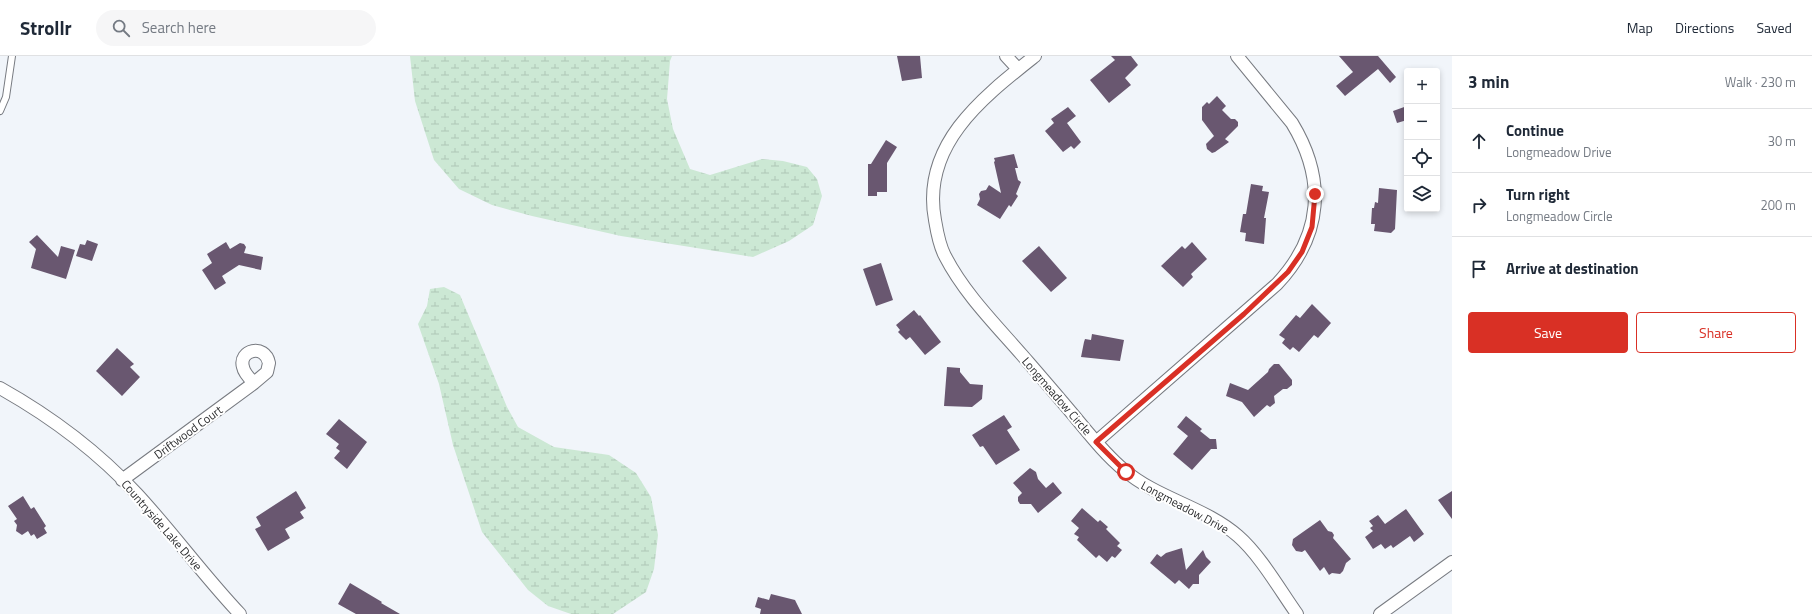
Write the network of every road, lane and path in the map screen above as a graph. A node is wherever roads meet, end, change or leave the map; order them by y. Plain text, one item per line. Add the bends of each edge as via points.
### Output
1 (12, 56) edge
2 (1006, 56) edge
3 (1034, 56) edge
4 (1237, 56) edge
5 (1018, 69) junction
6 (0, 111) edge
7 (254, 383) dead end
8 (0, 388) edge
9 (1096, 442) junction
10 (122, 480) junction
11 (1452, 562) edge
12 (240, 614) edge
13 (1297, 614) edge
14 (1380, 614) edge

1 - 6 lane via 6,97
2 - 5 street
3 - 5 street, Longmeadow Circle
4 - 9 street, Longmeadow Circle via 1299,134 1311,168 1315,194 1312,227 1302,252 1277,284
5 - 9 street, Longmeadow Circle via 973,110 948,142 938,165 934,184 933,211 938,237 945,256 958,278
7 - 10 street, Driftwood Court
8 - 10 street, Countryside Lake Drive via 56,423
9 - 13 street, Longmeadow Drive via 1141,484 1208,518 1237,536 1249,547
10 - 12 street, Countryside Lake Drive via 168,529
11 - 14 street

